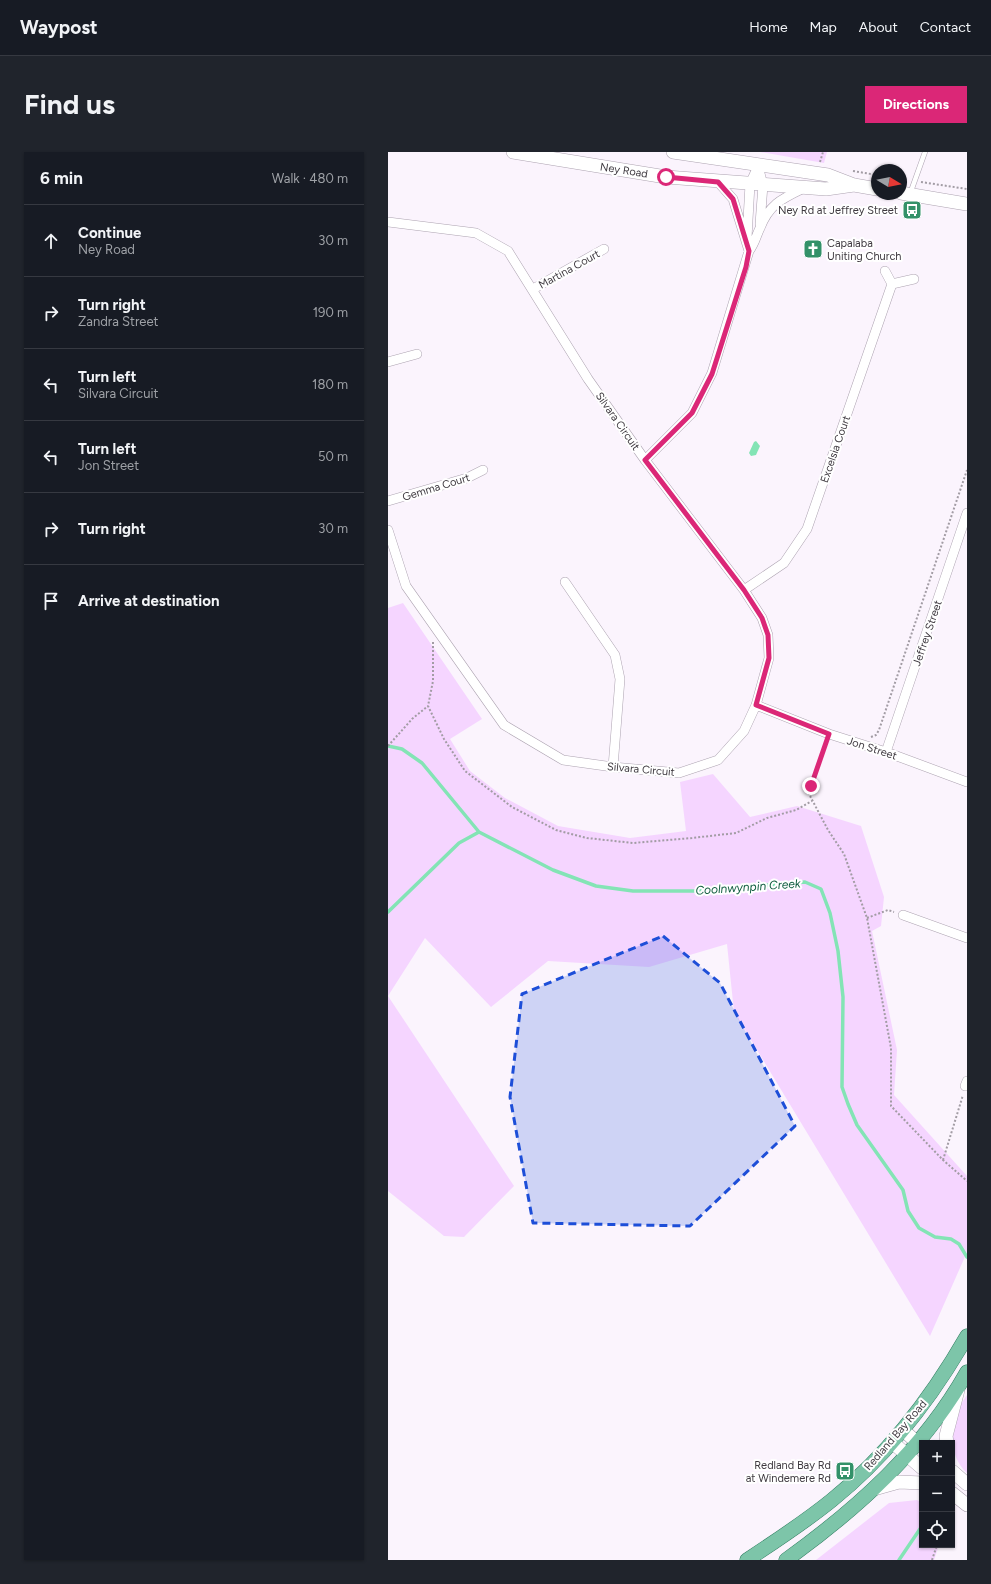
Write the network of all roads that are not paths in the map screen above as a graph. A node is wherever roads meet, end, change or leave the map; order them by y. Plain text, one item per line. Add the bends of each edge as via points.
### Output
1 (514, 152) edge
2 (673, 152) edge
3 (925, 152) edge
4 (758, 166) junction
5 (718, 182) junction
6 (756, 184) junction
7 (854, 185) junction
8 (804, 188) junction
9 (871, 188) edge
10 (907, 192) edge
11 (907, 193) edge
12 (967, 204) edge
13 (388, 222) edge
14 (760, 228) junction
15 (747, 241) junction
16 (604, 249) dead end
17 (749, 251) junction
18 (885, 272) dead end
19 (914, 279) dead end
20 (892, 284) junction
21 (533, 289) junction
22 (417, 354) dead end
23 (388, 362) edge
24 (645, 460) junction
25 (483, 470) dead end
26 (388, 501) edge
27 (967, 513) edge
28 (388, 530) edge
29 (565, 582) dead end
30 (744, 590) junction
31 (756, 705) junction
32 (886, 752) junction
33 (613, 767) junction
34 (967, 782) edge
35 (903, 914) road end
36 (967, 938) edge
37 (967, 1336) edge
38 (967, 1372) edge
39 (958, 1388) junction
40 (903, 1430) junction
41 (923, 1440) edge
42 (947, 1440) edge
43 (892, 1442) junction
44 (919, 1444) edge
45 (919, 1446) edge
46 (907, 1456) junction
47 (919, 1466) edge
48 (919, 1483) edge
49 (874, 1489) junction
50 (955, 1495) edge
51 (967, 1505) edge
52 (747, 1560) edge
53 (786, 1560) edge

1 - 5 main road, Ney Road via 666,177
2 - 4 main road, Ney Road
3 - 10 lane via 914,181
4 - 6 street
4 - 7 main road, Ney Road via 828,175
5 - 6 main road, Ney Road
5 - 15 street via 733,199
6 - 8 main road, Ney Road
6 - 14 street
6 - 15 street
7 - 8 main road, Ney Road via 826,189
7 - 9 main road, Ney Road
8 - 14 street via 771,207
11 - 12 main road
13 - 21 street, Silvara Circuit via 476,232 508,251
14 - 17 street via 756,241
15 - 17 street
16 - 21 street, Martina Court
17 - 24 street via 712,374 692,413
18 - 20 street
19 - 20 street
20 - 30 street, Excelsia Court via 807,529 784,563
21 - 24 street, Silvara Circuit via 588,379
22 - 23 street
24 - 30 street, Silvara Circuit
25 - 26 street, Gemma Court via 467,478
27 - 32 street, Jeffrey Street
28 - 33 street, Silvara Circuit via 406,586 504,725 563,760
29 - 33 street via 615,655 620,679
30 - 31 street, Silvara Circuit via 762,618 768,635 769,658
31 - 32 street, Jon Street via 829,734
31 - 33 street, Silvara Circuit via 744,731 718,760 679,772
32 - 34 street, Jon Street
35 - 36 street
37 - 40 main road, Redland Bay Road via 946,1373
38 - 39 main road, Redland Bay Road
39 - 41 main road, Redland Bay Road
39 - 42 main road
40 - 43 main road, Redland Bay Road
40 - 44 main road
43 - 46 main road
43 - 52 main road, Redland Bay Road via 833,1499
45 - 46 main road, Redland Bay Road
46 - 47 main road
46 - 49 main road, Redland Bay Road
48 - 49 main road via 899,1482
49 - 53 main road, Redland Bay Road via 831,1528
50 - 51 main road

